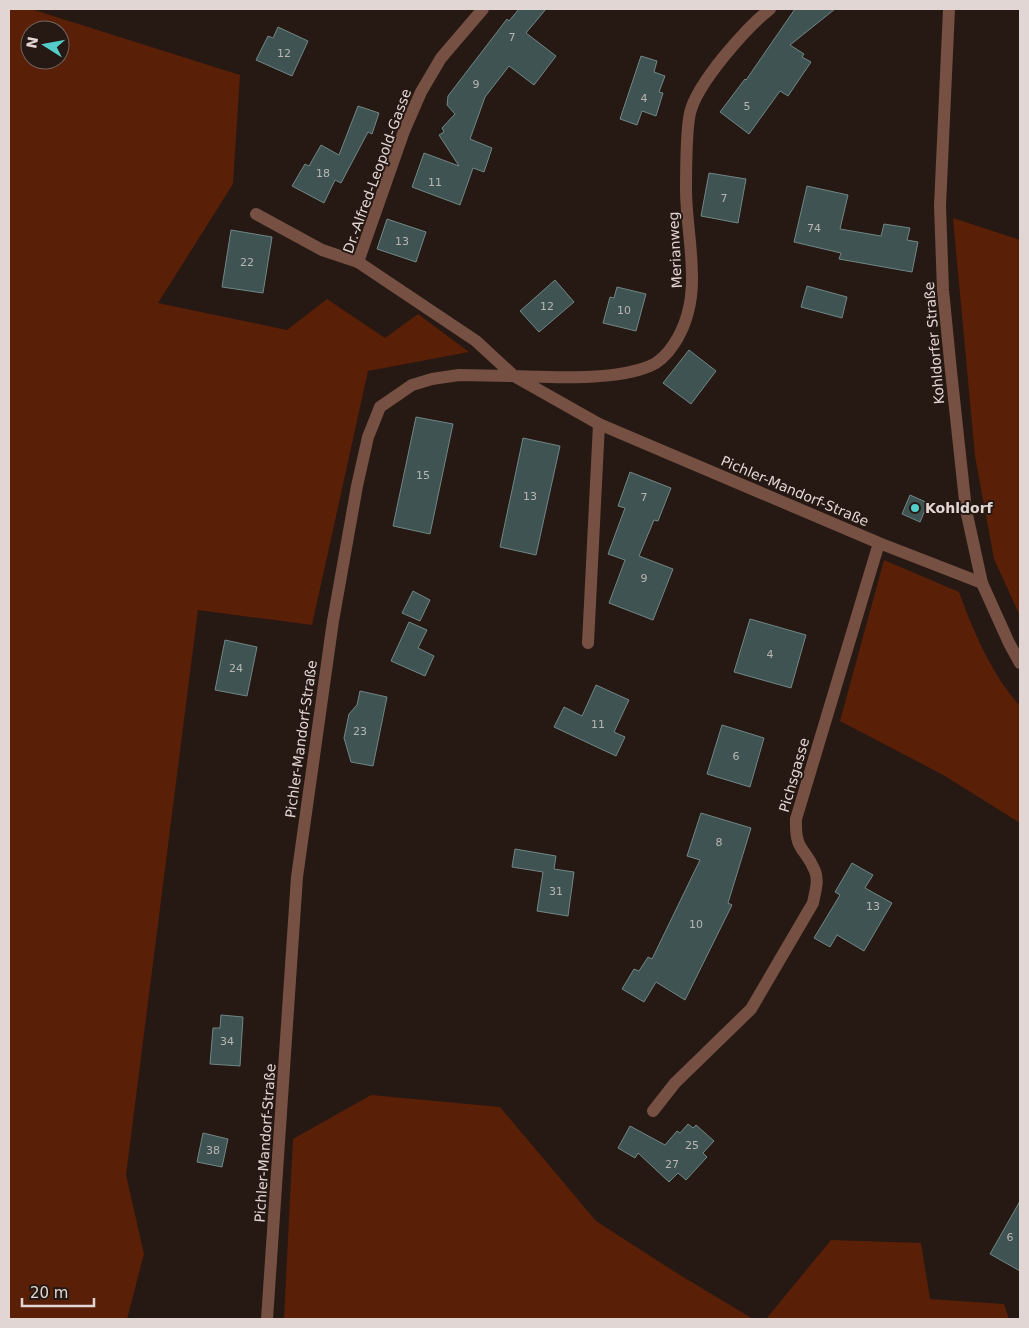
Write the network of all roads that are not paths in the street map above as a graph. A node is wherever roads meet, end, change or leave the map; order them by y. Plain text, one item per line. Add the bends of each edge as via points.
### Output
1 (483, 9) edge
2 (770, 9) edge
3 (949, 9) edge
4 (256, 214) dead end
5 (358, 262) junction
6 (514, 376) junction
7 (599, 424) junction
8 (879, 543) junction
9 (982, 583) junction
10 (588, 643) dead end
11 (1020, 663) edge
12 (653, 1111) dead end
13 (267, 1319) edge

1 - 5 street, Dr.-Alfred-Leopold-Gasse via 441,58 421,92
2 - 6 street, Merianweg via 738,37 695,99 690,114 686,192 692,300 681,332 666,356 650,366 608,375
3 - 9 street, Kohldorfer Straße via 940,206 943,290 966,510
4 - 5 street via 322,250
5 - 6 street, Dr.-Alfred-Leopold-Gasse via 476,341
6 - 7 street, Pichler-Mandorf-Straße
6 - 13 street, Pichler-Mandorf-Straße via 459,375 412,385 380,407 368,437 333,621 297,877
7 - 8 street, Pichler-Mandorf-Straße
7 - 10 street
8 - 9 street, Pichler-Mandorf-Straße
8 - 12 street, Pichsgasse via 796,819 798,846 815,871 817,886 813,903 751,1009 675,1083
9 - 11 street, Kohldorfer Straße

